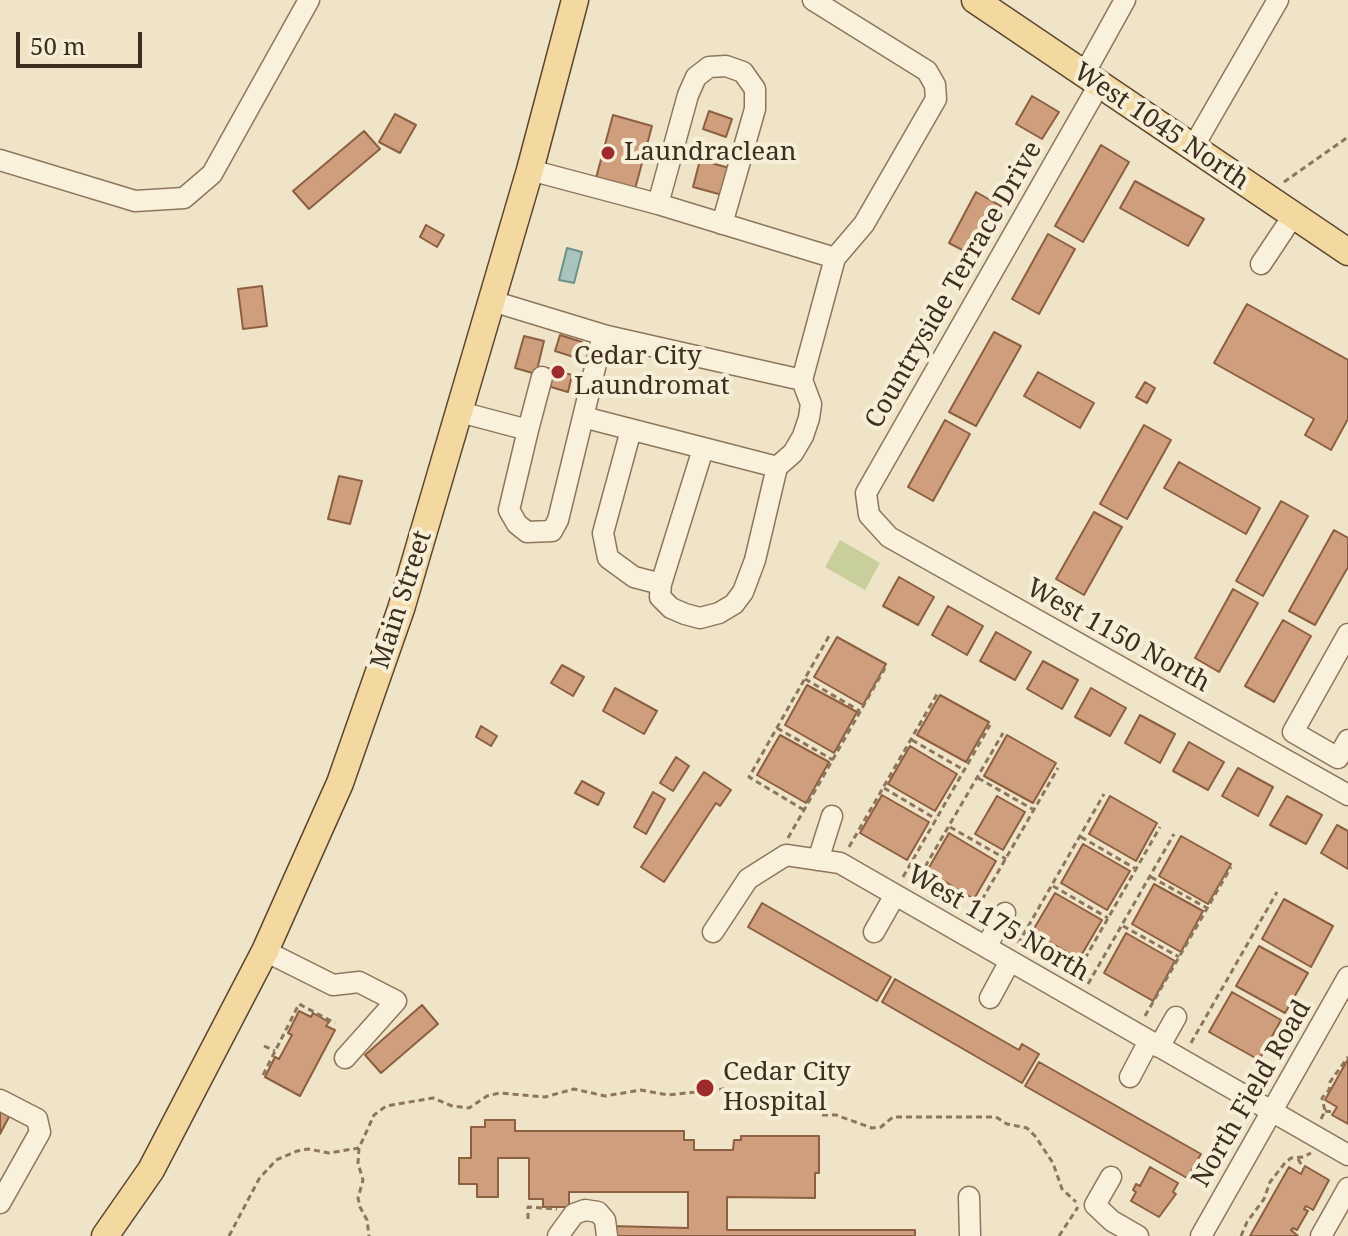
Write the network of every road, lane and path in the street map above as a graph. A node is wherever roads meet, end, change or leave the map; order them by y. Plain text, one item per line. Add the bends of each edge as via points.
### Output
1 (309, 0) edge
2 (575, 0) edge
3 (813, 0) edge
4 (975, 0) edge
5 (1125, 0) edge
6 (1278, 0) edge
7 (1092, 79) junction
8 (1348, 137) edge
9 (1192, 149) junction
10 (0, 160) edge
11 (530, 170) junction
12 (1267, 199) junction
13 (658, 204) junction
14 (1293, 216) junction
15 (722, 224) junction
16 (1348, 252) edge
17 (835, 258) junction
18 (1261, 264) dead end
19 (492, 301) junction
20 (603, 335) junction
21 (542, 377) dead end
22 (802, 380) junction
23 (460, 412) junction
24 (583, 417) junction
25 (528, 430) junction
26 (631, 430) junction
27 (703, 449) junction
28 (777, 467) junction
29 (869, 515) joint
30 (661, 584) junction
31 (1348, 634) edge
32 (829, 636) dead end
33 (885, 668) dead end
34 (805, 679) junction
35 (937, 694) dead end
36 (861, 711) junction
37 (990, 725) dead end
38 (777, 728) junction
39 (1003, 733) dead end
40 (911, 739) junction
41 (1348, 740) edge
42 (1313, 743) junction
43 (833, 760) junction
44 (1299, 767) junction
45 (1058, 768) dead end
46 (964, 770) junction
47 (978, 777) junction
48 (883, 788) junction
49 (1104, 794) dead end
50 (1348, 795) edge
51 (804, 810) junction
52 (1034, 810) junction
53 (832, 816) dead end
54 (936, 819) junction
55 (949, 826) junction
56 (1160, 827) dead end
57 (1174, 834) dead end
58 (1080, 836) junction
59 (788, 838) dead end
60 (847, 850) dead end
61 (1006, 859) junction
62 (818, 860) junction
63 (1231, 867) dead end
64 (1136, 869) junction
65 (1150, 876) junction
66 (1052, 885) junction
67 (903, 888) junction
68 (1277, 892) dead end
69 (1207, 908) junction
70 (1005, 913) dead end
71 (1108, 918) junction
72 (970, 920) dead end
73 (1122, 925) junction
74 (713, 932) dead end
75 (874, 932) dead end
76 (986, 947) junction
77 (265, 951) junction
78 (1013, 954) junction
79 (1179, 957) junction
80 (1348, 977) edge
81 (1073, 979) dead end
82 (1087, 987) dead end
83 (990, 998) dead end
84 (1176, 1017) dead end
85 (1143, 1020) dead end
86 (335, 1023) dead end
87 (1154, 1044) junction
88 (264, 1046) dead end
89 (1190, 1046) dead end
90 (275, 1051) junction
91 (1348, 1057) edge
92 (345, 1058) dead end
93 (263, 1075) dead end
94 (1130, 1077) dead end
95 (0, 1100) edge
96 (1325, 1111) junction
97 (1271, 1112) junction
98 (1334, 1112) dead end
99 (1319, 1124) dead end
100 (359, 1148) junction
101 (1314, 1148) dead end
102 (1348, 1155) edge
103 (1298, 1157) junction
104 (1304, 1169) dead end
105 (1276, 1174) junction
106 (1111, 1177) dead end
107 (1283, 1177) dead end
108 (1267, 1187) junction
109 (1348, 1188) edge
110 (1275, 1191) dead end
111 (969, 1197) dead end
112 (0, 1203) edge
113 (561, 1210) dead end
114 (528, 1219) dead end
115 (105, 1236) edge
116 (229, 1236) edge
117 (369, 1236) edge
118 (558, 1236) edge
119 (607, 1236) edge
120 (970, 1236) edge
121 (1059, 1236) edge
122 (1138, 1236) edge
123 (1201, 1236) edge
124 (1241, 1236) edge
125 (1321, 1236) edge

1 - 10 street via 212,174 184,198 135,201
2 - 11 main road, Main Street
3 - 17 street via 927,71 935,85 936,99 864,224
4 - 7 main road, West 1045 North
5 - 7 street, Countryside Terrace Drive
6 - 9 street
7 - 9 main road, West 1045 North
7 - 29 street, Countryside Terrace Drive via 866,493
8 - 12 path via 1286,179
9 - 12 main road, West 1045 North
11 - 13 street
11 - 19 main road, Main Street
12 - 14 main road, West 1045 North
13 - 15 street
13 - 15 street via 696,77 709,67 726,66 743,72 755,89 755,109
14 - 16 main road, West 1045 North
14 - 18 street
15 - 17 street
17 - 22 street
19 - 20 street
19 - 23 main road, Main Street
20 - 22 street
20 - 24 street
21 - 25 street
22 - 28 street via 811,404 809,418 793,453
23 - 25 street
23 - 77 main road, Main Street via 401,609 340,783
24 - 25 street via 558,520 552,531 542,533 527,532 509,510
24 - 26 street
26 - 27 street
26 - 30 street via 603,533 605,545 608,558 634,577
27 - 28 street
27 - 30 street
28 - 30 street via 755,560 734,604 700,618 685,614 660,597
29 - 44 street, West 1150 North via 889,537
31 - 42 street via 1293,732
32 - 34 path
33 - 36 path
34 - 36 path
34 - 38 path
35 - 40 path
36 - 43 path
37 - 46 path
38 - 43 path
38 - 51 path via 749,777
39 - 47 path
40 - 46 path
40 - 48 path
41 - 42 street via 1338,758
42 - 44 street
43 - 51 path
44 - 50 street, West 1150 North
45 - 52 path
46 - 54 path
47 - 52 path
47 - 55 path
48 - 54 path
48 - 60 path
49 - 58 path
51 - 59 path
52 - 61 path
53 - 62 street
54 - 67 path
55 - 61 path
55 - 67 path
56 - 64 path
57 - 65 path
58 - 64 path
58 - 66 path
61 - 72 path
62 - 67 street, West 1175 North via 840,863
62 - 74 street, West 1175 North via 786,855 748,879
63 - 69 path
64 - 71 path
65 - 69 path
65 - 73 path
66 - 71 path
66 - 78 path
67 - 75 street
67 - 76 street, West 1175 North
68 - 89 path
69 - 79 path
70 - 76 street
71 - 81 path
73 - 79 path
73 - 82 path
76 - 78 street, West 1175 North
77 - 92 street via 333,985 359,982 396,1001
77 - 115 main road, Main Street via 151,1170
78 - 83 street
78 - 87 street, West 1175 North
79 - 85 path
80 - 97 street, North Field Road
84 - 87 street
86 - 90 path via 299,1004
87 - 94 street
87 - 97 street, West 1175 North
88 - 90 path
90 - 93 path
91 - 96 path via 1322,1098
95 - 112 street via 37,1119 40,1132
96 - 98 path
96 - 99 path
97 - 102 street, West 1175 North
97 - 123 street, North Field Road
100 - 116 path via 329,1153 308,1149 276,1160 259,1179
100 - 117 path via 363,1180 358,1198
100 - 121 path via 374,1115 386,1106 433,1098 469,1108 500,1093 545,1097 574,1089 605,1096 723,1089 770,1102 792,1097 822,1115 872,1128 893,1117 996,1117 1027,1128 1053,1163 1062,1189 1080,1204
101 - 103 path via 1308,1156
103 - 104 path
103 - 105 path
105 - 107 path
105 - 108 path
106 - 122 street via 1095,1205
108 - 110 path
108 - 124 path via 1261,1210
109 - 125 street
111 - 120 street
113 - 114 path via 528,1207
118 - 119 street via 574,1214 585,1210 598,1212 605,1220

